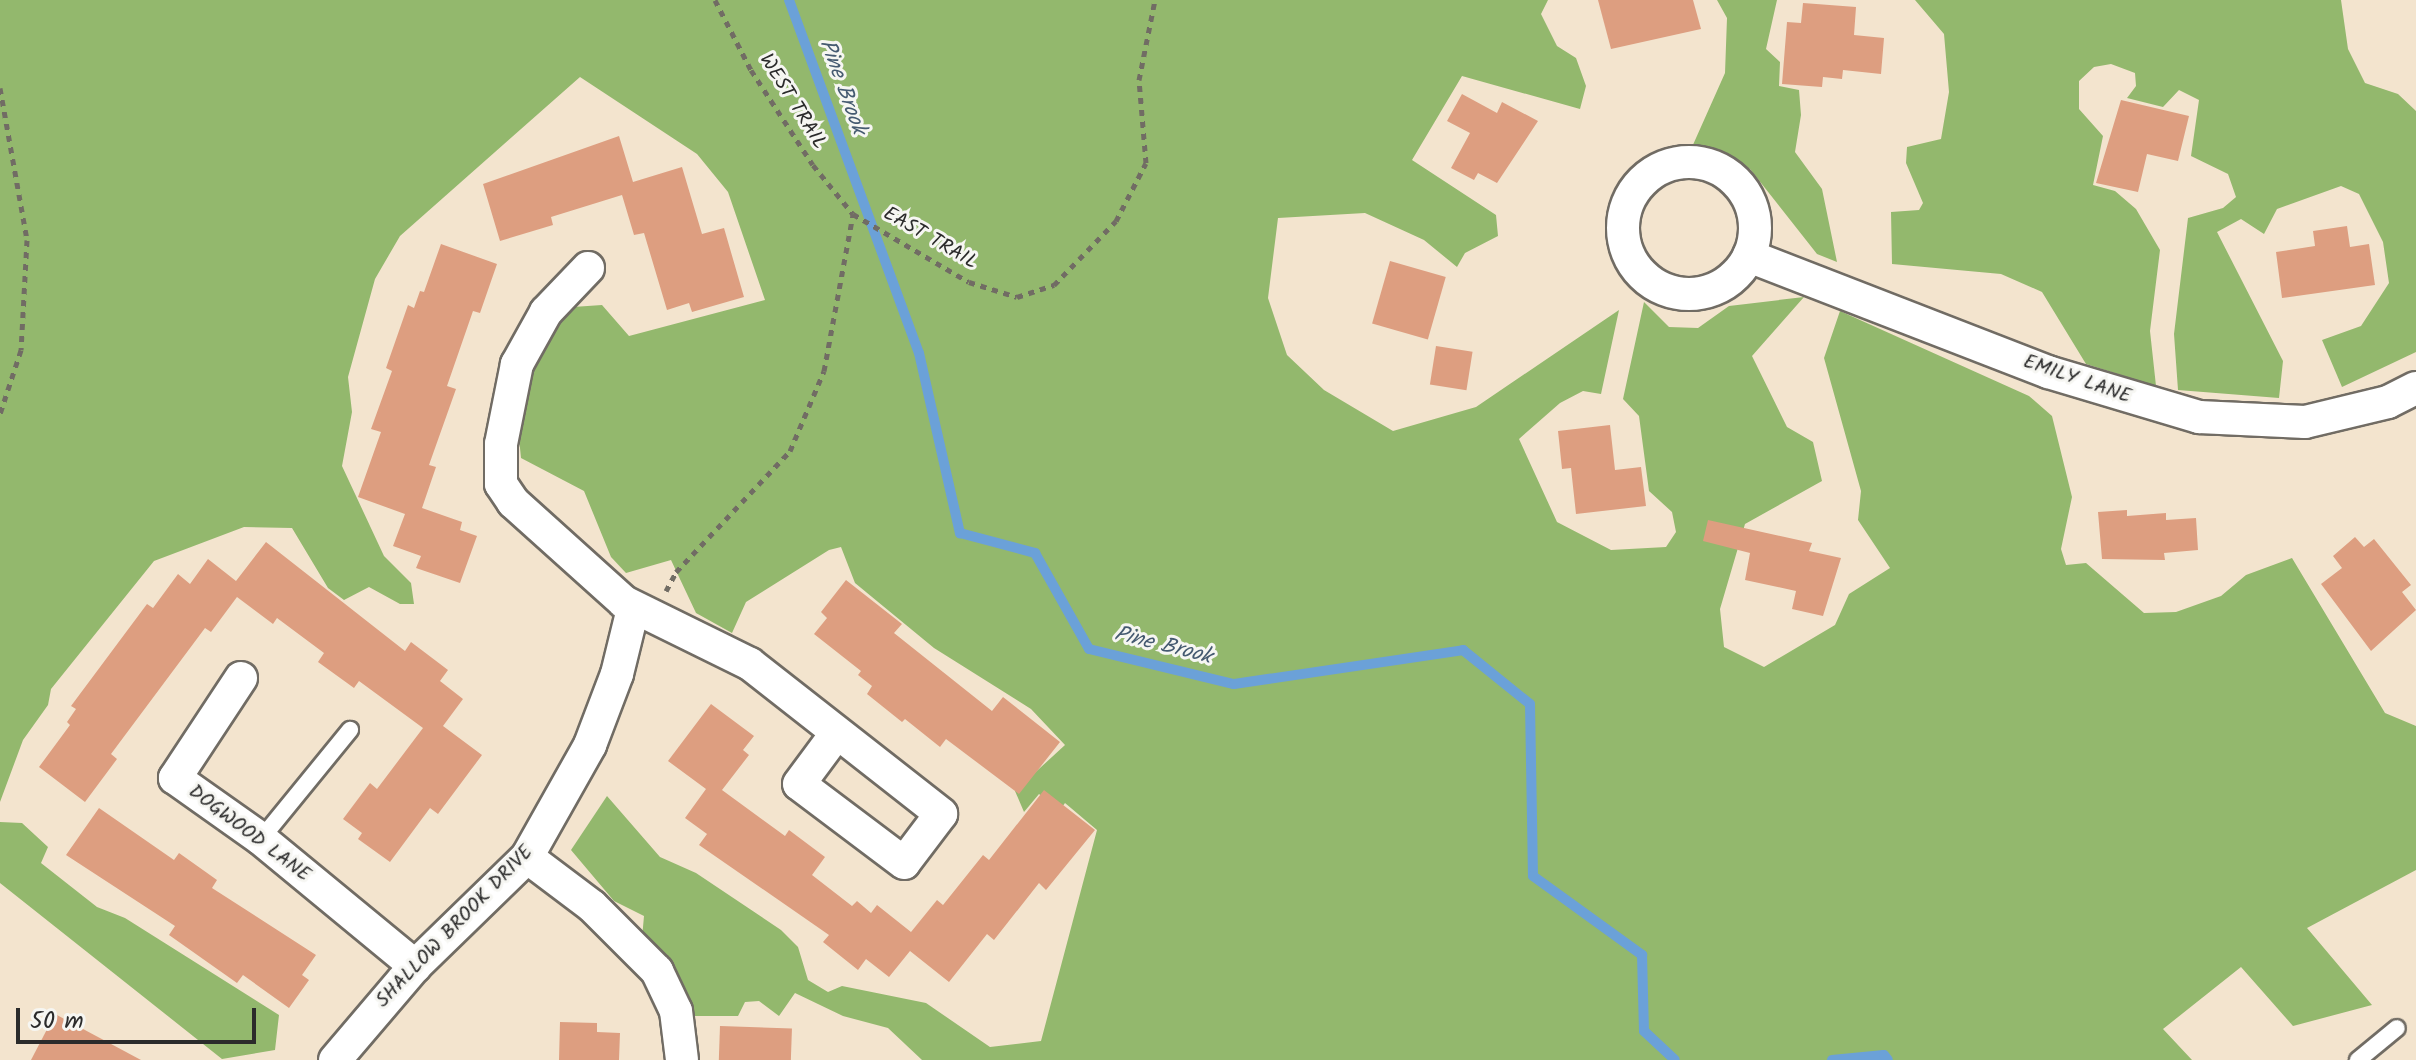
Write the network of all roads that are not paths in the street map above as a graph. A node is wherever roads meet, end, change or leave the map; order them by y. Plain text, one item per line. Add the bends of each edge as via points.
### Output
1 (1749, 256) junction
2 (588, 268) dead end
3 (2416, 388) edge
4 (633, 609) junction
5 (241, 678) dead end
6 (350, 730) dead end
7 (836, 734) dead end
8 (261, 839) junction
9 (527, 857) junction
10 (415, 966) junction
11 (2397, 1028) dead end
12 (335, 1060) edge
13 (682, 1060) edge
14 (2358, 1060) edge

1 - 1 street via 1754,213 1740,186 1717,168 1687,162 1658,169 1628,202 1624,246 1638,272 1661,289 1705,293 1731,280
1 - 3 street, EMILY LANE via 2048,372 2199,417 2305,422 2388,402
2 - 4 street via 546,312 517,364 501,444 501,484 513,502
4 - 7 street via 694,633 750,664
4 - 9 street, SHALLOW BROOK DRIVE via 600,722
5 - 8 street, DOGWOOD LANE via 175,778
6 - 8 lane
8 - 10 street, DOGWOOD LANE
9 - 10 street, SHALLOW BROOK DRIVE
9 - 13 street via 592,906 657,971 676,1011
10 - 12 street, SHALLOW BROOK DRIVE
11 - 14 lane

